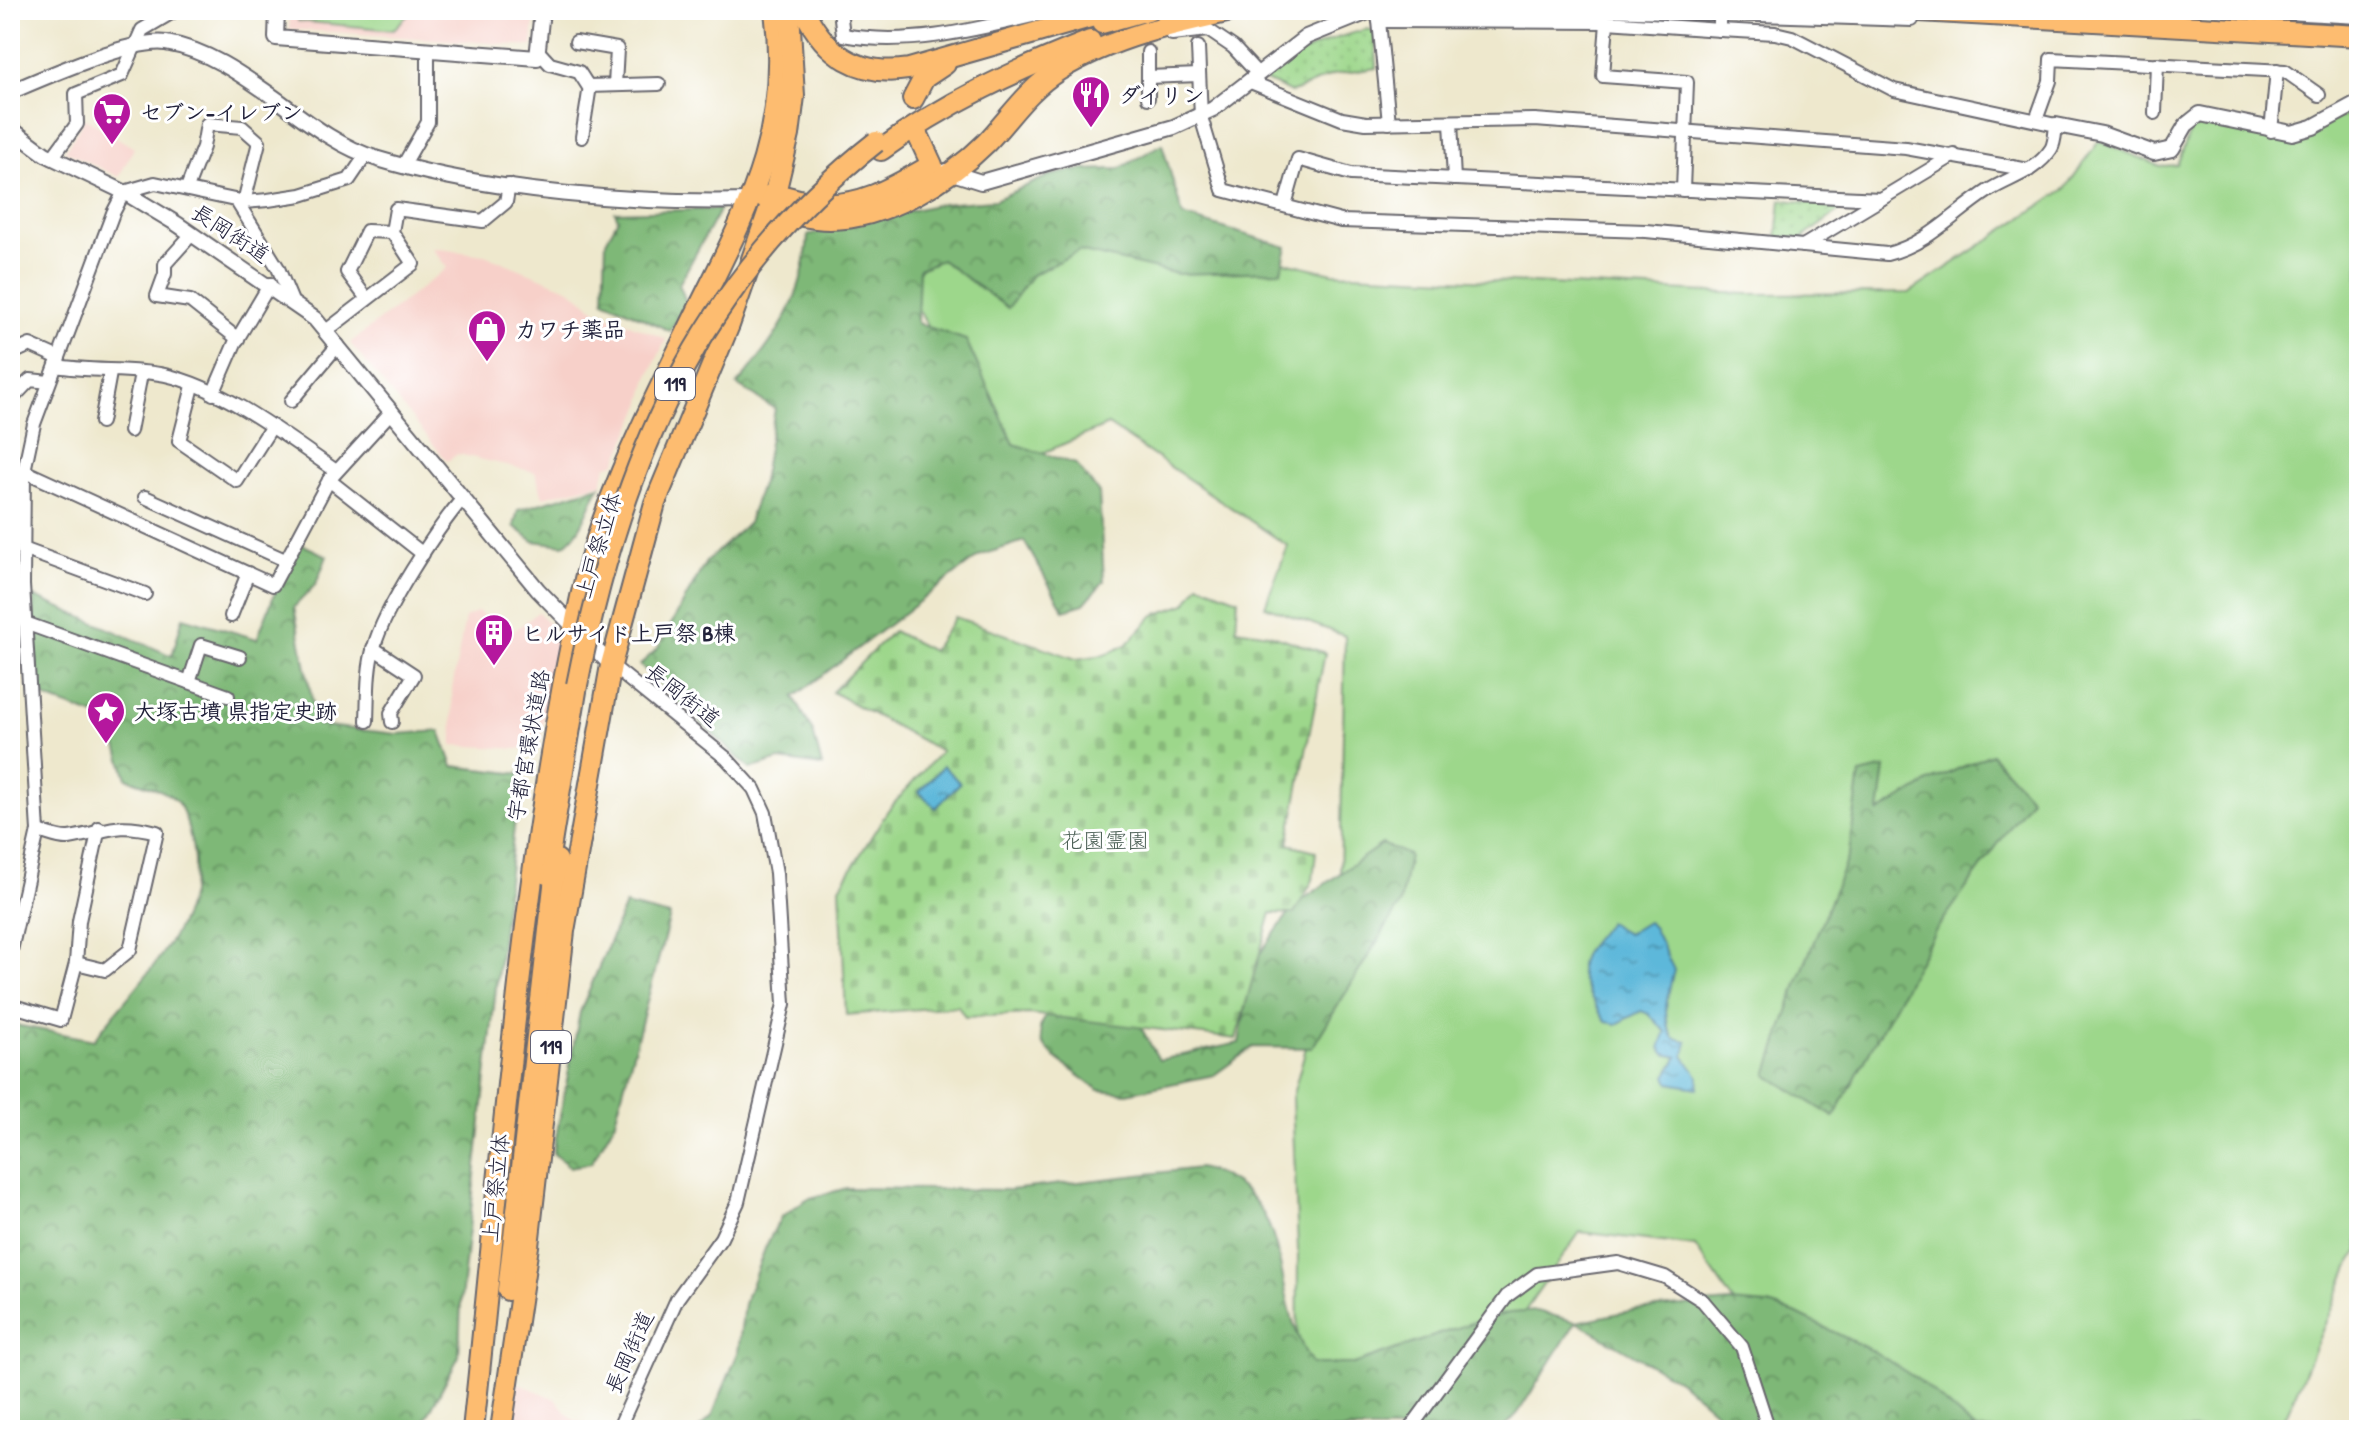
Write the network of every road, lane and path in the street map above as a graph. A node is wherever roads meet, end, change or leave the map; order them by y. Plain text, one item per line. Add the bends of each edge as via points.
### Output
1 (176, 10) edge
2 (277, 10) edge
3 (542, 10) edge
4 (775, 10) edge
5 (789, 10) edge
6 (804, 10) edge
7 (840, 10) edge
8 (848, 10) edge
9 (917, 10) edge
10 (1058, 10) edge
11 (1148, 10) edge
12 (1202, 10) edge
13 (1236, 10) edge
14 (1901, 10) edge
15 (2121, 10) edge
16 (2233, 10) edge
17 (874, 11) edge
18 (1720, 11) edge
19 (1376, 14) edge
20 (1607, 16) edge
21 (2359, 17) edge
22 (2359, 23) edge
23 (1112, 24) edge
24 (1720, 30) junction
25 (1172, 34) dead end
26 (2359, 36) edge
27 (576, 42) dead end
28 (2359, 43) edge
29 (993, 44) junction
30 (134, 47) junction
31 (1198, 47) dead end
32 (428, 50) junction
33 (538, 51) junction
34 (1148, 52) dead end
35 (2157, 64) junction
36 (2277, 70) junction
37 (1199, 75) junction
38 (1148, 77) junction
39 (1253, 77) junction
40 (659, 84) dead end
41 (615, 85) junction
42 (590, 86) junction
43 (10, 92) edge
44 (2319, 95) dead end
45 (1148, 98) dead end
46 (913, 99) dead end
47 (2359, 102) edge
48 (2155, 113) dead end
49 (1201, 117) junction
50 (2036, 120) junction
51 (1451, 122) junction
52 (1389, 123) junction
53 (2056, 125) junction
54 (10, 128) edge
55 (2271, 131) junction
56 (1684, 133) junction
57 (582, 137) dead end
58 (919, 137) dead end
59 (366, 155) junction
60 (1954, 155) junction
61 (52, 158) junction
62 (403, 166) junction
63 (941, 169) junction
64 (2029, 170) junction
65 (1454, 179) junction
66 (509, 185) junction
67 (187, 188) junction
68 (1683, 190) junction
69 (124, 192) junction
70 (1881, 199) junction
71 (240, 201) junction
72 (766, 201) junction
73 (1285, 205) junction
74 (392, 232) junction
75 (192, 234) junction
76 (1803, 246) junction
77 (270, 284) junction
78 (291, 299) junction
79 (367, 299) junction
80 (326, 331) junction
81 (238, 339) junction
82 (338, 345) junction
83 (10, 346) edge
84 (57, 362) junction
85 (110, 373) junction
86 (141, 374) junction
87 (49, 382) junction
88 (193, 386) junction
89 (213, 394) junction
90 (10, 401) edge
91 (291, 401) dead end
92 (392, 411) junction
93 (101, 422) dead end
94 (272, 426) junction
95 (130, 431) dead end
96 (24, 471) junction
97 (10, 475) edge
98 (332, 475) junction
99 (145, 497) dead end
100 (463, 498) junction
101 (17, 548) edge
102 (423, 554) junction
103 (285, 560) junction
104 (248, 573) junction
105 (145, 594) dead end
106 (231, 616) dead end
107 (25, 623) junction
108 (574, 630) junction
109 (373, 648) junction
110 (240, 657) dead end
111 (611, 665) junction
112 (189, 682) junction
113 (582, 686) junction
114 (228, 696) dead end
115 (367, 721) dead end
116 (392, 722) dead end
117 (99, 828) junction
118 (38, 831) junction
119 (10, 886) edge
120 (24, 889) junction
121 (10, 955) edge
122 (76, 963) junction
123 (10, 1005) edge
124 (473, 1430) edge
125 (480, 1430) edge
126 (492, 1430) edge
127 (501, 1430) edge
128 (618, 1430) edge
129 (1409, 1430) edge
130 (1769, 1430) edge

1 - 30 street via 142,30
2 - 32 street via 276,38
3 - 33 street
4 - 72 highway, 宇都宮環状道路 / 119 via 778,89 767,152
5 - 72 highway, 宇都宮環状道路 / 119 via 794,96 789,135
6 - 29 highway, 119 via 835,53 869,70 909,69
7 - 10 street via 843,35 872,40 968,31
8 - 17 street
9 - 17 street
11 - 23 highway, 上戸祭立体 / 119
12 - 23 highway, 上戸祭立体 / 119
13 - 23 highway, 119 via 1167,25
14 - 26 highway
15 - 22 highway
16 - 21 street
18 - 20 street
18 - 24 street
18 - 28 street
19 - 20 street
19 - 39 street via 1306,37
19 - 52 street
20 - 24 street
20 - 56 street via 1603,76 1687,82
23 - 29 highway, 119
23 - 63 highway, 119 via 1072,63 1037,84 986,142
23 - 113 highway, 上戸祭立体 / 119, bridge via 1030,50 985,73 827,182 764,245 691,353 655,424 618,522 589,625
24 - 50 street via 1792,37 1894,90
25 - 39 street via 1208,30 1233,47
27 - 41 street via 617,49
29 - 46 highway, 119 via 934,71
30 - 43 street
30 - 59 street via 165,43 221,62 328,136
30 - 61 street via 122,75 76,94 77,124
31 - 37 street
32 - 33 street via 537,58
32 - 62 street via 428,122
33 - 42 street via 550,64 579,72
34 - 38 street
35 - 36 street
35 - 48 street
35 - 50 street via 2051,59 2050,81
36 - 44 street
36 - 55 street
37 - 38 street
37 - 49 street
38 - 45 street
39 - 49 street
39 - 52 street via 1342,119
40 - 41 street
41 - 42 street
42 - 57 street
47 - 55 street via 2303,131
49 - 63 street via 981,182
49 - 73 street via 1223,190
50 - 53 street
51 - 52 street
51 - 56 street via 1535,120
51 - 65 street
53 - 55 street via 2154,153 2172,149 2191,118 2200,114
53 - 64 street via 2052,148
54 - 61 street, 長岡街道
56 - 60 street
56 - 68 street
58 - 63 highway
59 - 62 street
59 - 71 street via 349,180 301,195
60 - 64 street
60 - 70 street
61 - 69 street, 長岡街道
62 - 66 street
63 - 72 highway, 119 via 909,196 860,215 832,219
64 - 76 street via 1990,190 1906,249 1887,254
65 - 68 street
65 - 73 street via 1351,174 1298,159
66 - 72 street via 598,195
66 - 74 street via 506,202 483,221 396,209
67 - 69 street via 155,183
67 - 71 street
67 - 71 street via 207,124 242,127 259,142
68 - 70 street
69 - 75 street, 長岡街道
69 - 84 street
70 - 76 street
71 - 78 street
72 - 108 highway, 宇都宮環状道路 / 119 via 621,475 591,558
72 - 111 highway, 宇都宮環状道路 / 119 via 729,325 655,503
73 - 76 street via 1341,221 1646,231
74 - 79 street via 413,264
74 - 79 street via 367,231 347,272
75 - 77 street, 長岡街道
75 - 81 street via 165,264 157,296 190,301
77 - 78 street, 長岡街道
77 - 81 street
78 - 80 street, 長岡街道
79 - 80 street
80 - 82 street, 長岡街道
81 - 89 street
82 - 91 street
82 - 92 street, 長岡街道
83 - 84 street via 17,351 30,345
84 - 85 street
84 - 87 street
85 - 86 street
85 - 93 street
86 - 88 street via 165,375
86 - 95 street
87 - 90 street via 30,380
87 - 96 street
88 - 89 street
88 - 94 street via 179,441 237,481
89 - 94 street
92 - 98 street
92 - 100 street, 長岡街道
94 - 98 street
96 - 97 street
96 - 101 street
96 - 104 street
98 - 102 street
98 - 103 street
99 - 103 street
100 - 102 street
100 - 108 street, 長岡街道
101 - 105 street
101 - 107 street
102 - 109 street
103 - 104 street via 273,585
104 - 106 street
107 - 112 street
107 - 118 street
108 - 111 street, 長岡街道
108 - 124 highway, 宇都宮環状道路 / 119 via 538,825
109 - 115 street
109 - 116 street via 414,675 391,713
110 - 112 street via 201,645
111 - 127 highway, 宇都宮環状道路 / 119 via 564,931
111 - 128 street, 長岡街道 via 726,758 754,789 765,813 776,873 784,1004 738,1202 721,1238 677,1299
112 - 114 street
113 - 125 highway, 上戸祭立体 / 119 via 540,913
113 - 126 highway, 上戸祭立体 / 119 via 549,924
117 - 118 street via 66,839
117 - 122 street via 79,921
117 - 122 street via 130,825 157,832 130,950 105,970
118 - 120 street
119 - 120 street
120 - 121 street
122 - 123 street via 61,1020
129 - 130 street via 1507,1296 1537,1274 1618,1263 1665,1277 1703,1301 1742,1347

